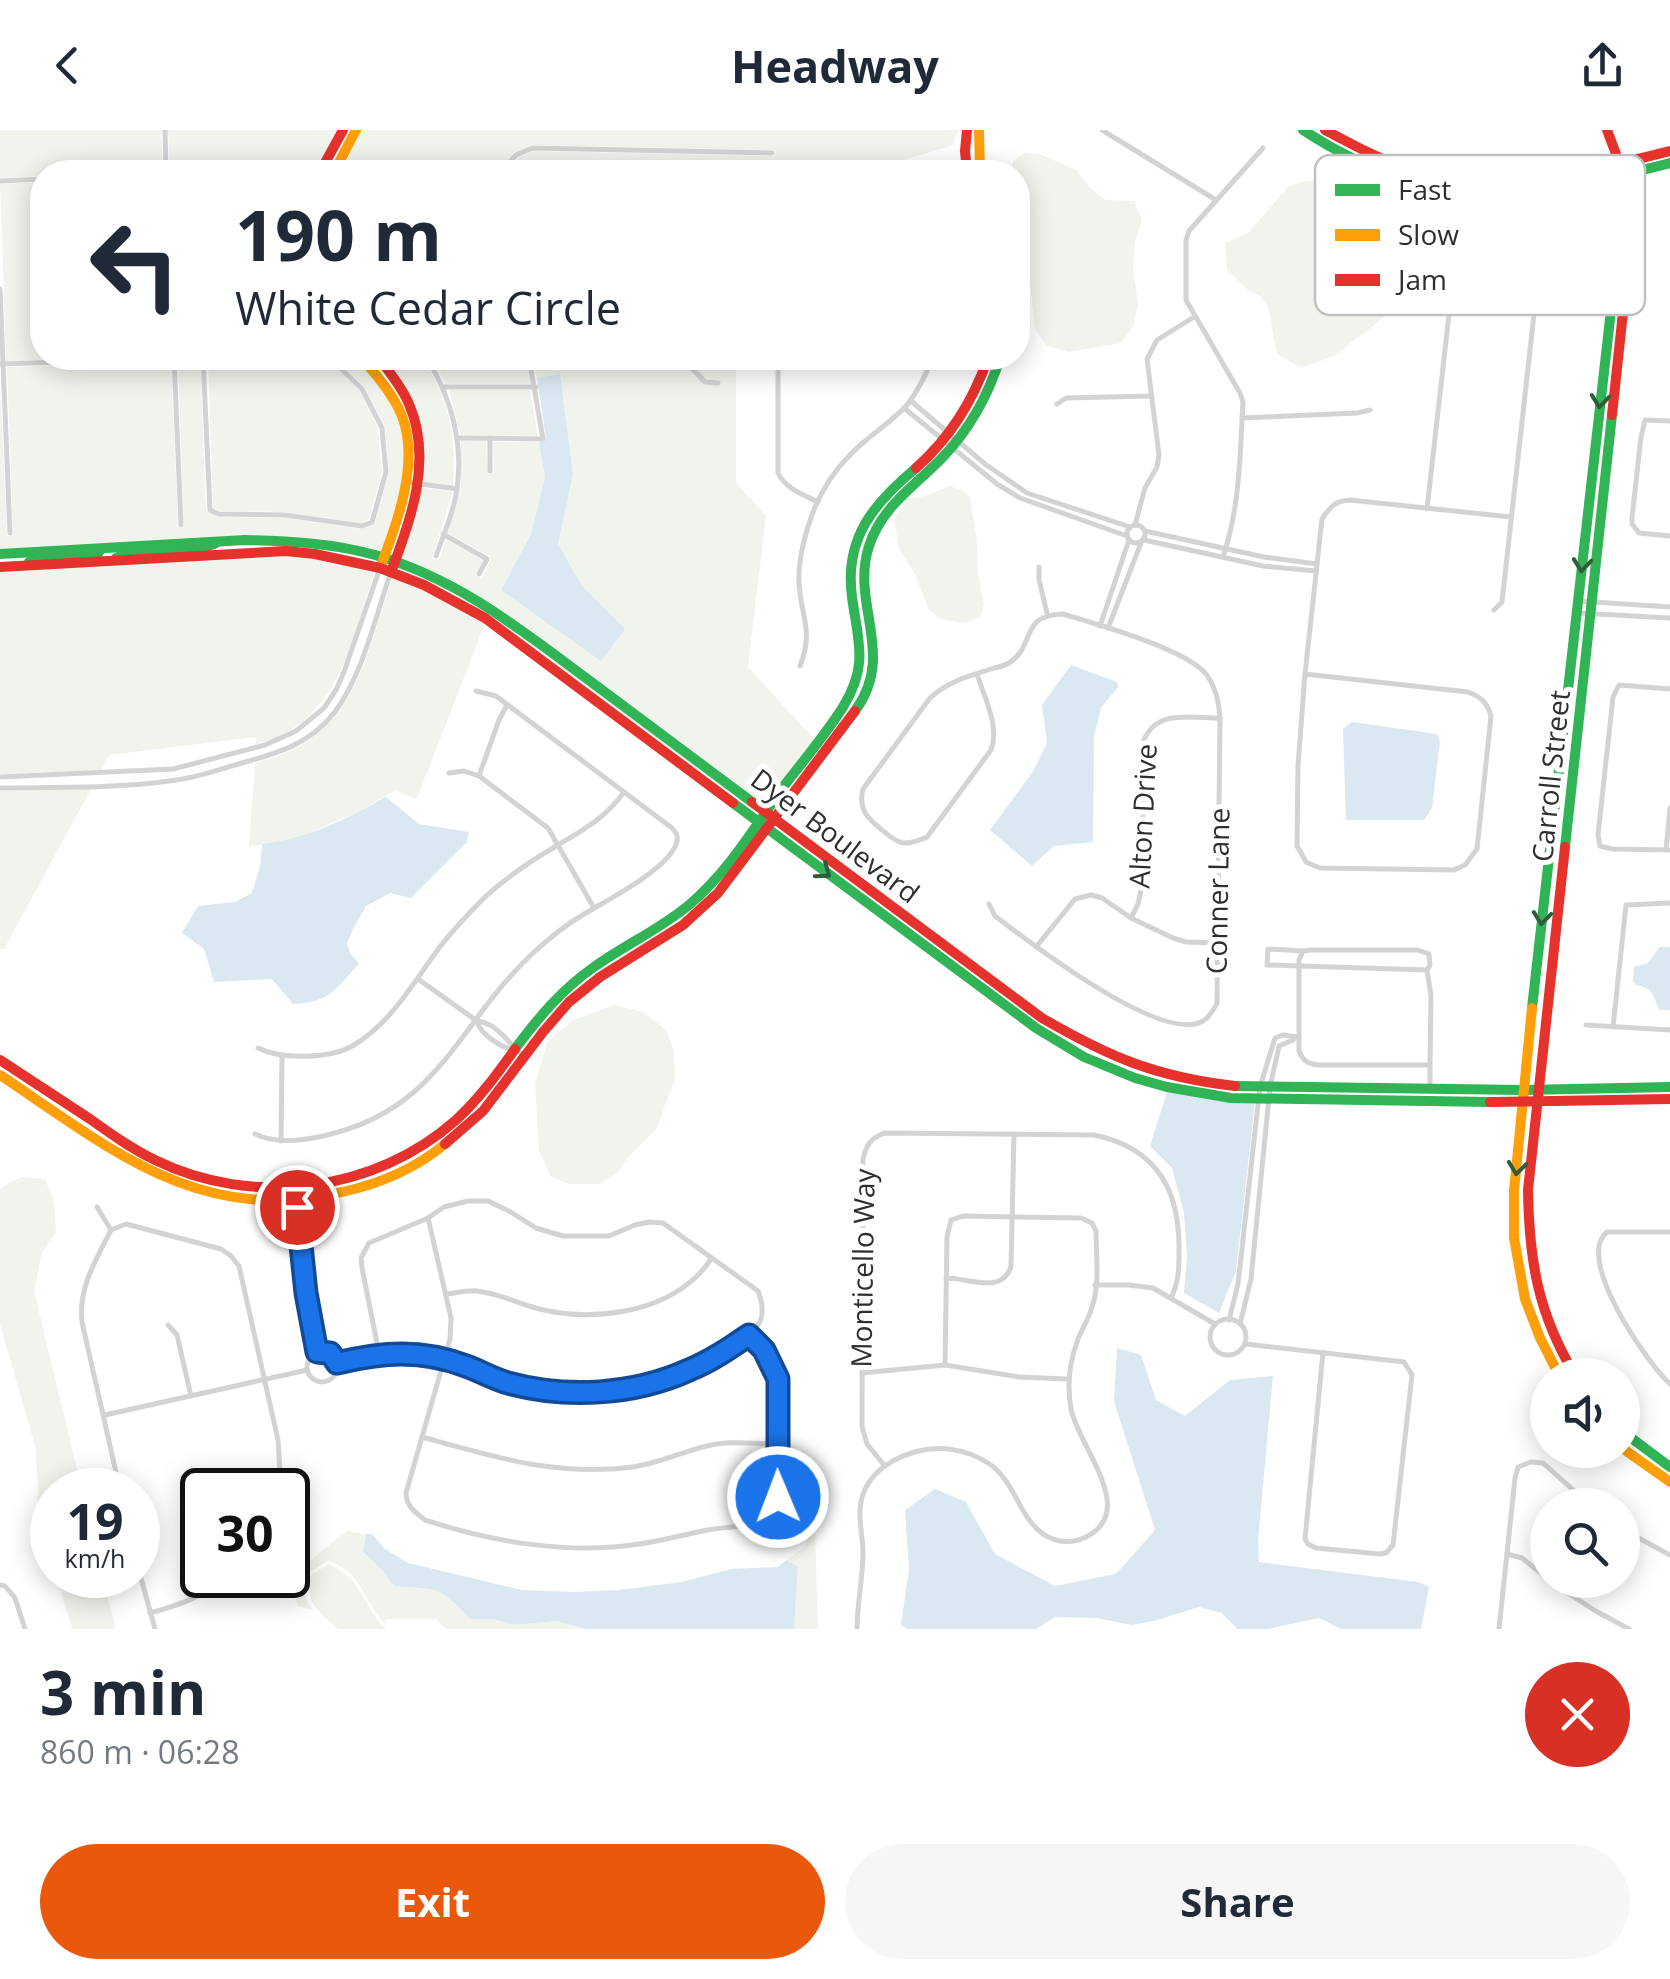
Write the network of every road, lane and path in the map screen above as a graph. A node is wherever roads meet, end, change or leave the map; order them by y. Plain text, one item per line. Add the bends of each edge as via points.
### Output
1 (165, 130) edge
2 (343, 130) edge
3 (356, 130) edge
4 (967, 130) edge
5 (979, 130) edge
6 (1102, 130) edge
7 (1607, 130) edge
8 (1314, 132) edge
9 (1263, 148) dead end
10 (1670, 151) edge
11 (772, 154) dead end
12 (1344, 155) edge
13 (1614, 155) edge
14 (166, 160) edge
15 (327, 160) edge
16 (340, 160) edge
17 (511, 160) edge
18 (967, 160) edge
19 (980, 160) edge
20 (1645, 160) edge
21 (1670, 163) edge
22 (1645, 166) edge
23 (30, 180) edge
24 (0, 181) edge
25 (1216, 200) junction
26 (0, 289) edge
27 (1449, 315) edge
28 (1534, 315) edge
29 (1611, 315) edge
30 (1615, 315) edge
31 (1623, 315) edge
32 (1194, 317) junction
33 (30, 363) edge
34 (2, 364) edge
35 (1618, 369) junction
36 (175, 370) edge
37 (204, 370) edge
38 (342, 370) edge
39 (372, 370) edge
40 (387, 370) edge
41 (434, 370) edge
42 (532, 370) edge
43 (692, 370) edge
44 (778, 370) edge
45 (926, 370) edge
46 (983, 370) edge
47 (995, 370) edge
48 (718, 383) dead end
49 (444, 387) junction
50 (536, 387) junction
51 (1151, 396) junction
52 (910, 400) junction
53 (1057, 404) dead end
54 (904, 408) junction
55 (1370, 410) dead end
56 (927, 414) junction
57 (1242, 418) junction
58 (1670, 421) edge
59 (921, 422) junction
60 (457, 438) junction
61 (490, 438) junction
62 (950, 440) junction
63 (986, 464) junction
64 (490, 471) dead end
65 (980, 471) junction
66 (412, 482) junction
67 (457, 489) junction
68 (818, 502) junction
69 (1056, 502) junction
70 (1427, 508) junction
71 (1053, 510) junction
72 (1511, 518) junction
73 (181, 525) dead end
74 (1138, 527) junction
75 (10, 533) dead end
76 (444, 534) junction
77 (1670, 536) edge
78 (1128, 538) junction
79 (222, 541) junction
80 (1142, 541) junction
81 (101, 548) junction
82 (1224, 553) junction
83 (0, 554) edge
84 (436, 556) dead end
85 (114, 560) junction
86 (388, 564) junction
87 (23, 565) junction
88 (0, 566) edge
89 (1039, 567) dead end
90 (1317, 567) junction
91 (479, 574) dead end
92 (1670, 606) edge
93 (1577, 607) junction
94 (1592, 608) junction
95 (1494, 610) dead end
96 (1047, 614) junction
97 (1670, 618) edge
98 (1100, 626) junction
99 (1108, 628) junction
100 (352, 650) junction
101 (363, 654) junction
102 (800, 666) dead end
103 (977, 674) junction
104 (1305, 674) junction
105 (1670, 688) edge
106 (476, 691) dead end
107 (507, 704) junction
108 (1220, 718) junction
109 (310, 722) junction
110 (317, 732) junction
111 (449, 773) dead end
112 (478, 776) junction
113 (0, 777) edge
114 (0, 788) edge
115 (624, 792) junction
116 (1670, 808) edge
117 (766, 821) junction
118 (559, 844) junction
119 (1668, 850) edge
120 (1670, 903) edge
121 (989, 904) dead end
122 (594, 908) junction
123 (1131, 918) junction
124 (1218, 943) junction
125 (1036, 947) junction
126 (1303, 950) junction
127 (938, 956) junction
128 (962, 958) junction
129 (1299, 966) junction
130 (1427, 970) junction
131 (418, 978) junction
132 (477, 1021) junction
133 (1586, 1025) dead end
134 (1613, 1027) junction
135 (1670, 1030) edge
136 (501, 1034) junction
137 (1297, 1037) junction
138 (496, 1040) junction
139 (258, 1048) dead end
140 (520, 1054) junction
141 (282, 1055) junction
142 (0, 1060) edge
143 (1430, 1065) junction
144 (0, 1074) edge
145 (1670, 1087) edge
146 (1430, 1089) junction
147 (1539, 1089) junction
148 (1265, 1093) junction
149 (1522, 1096) junction
150 (1670, 1099) edge
151 (1538, 1103) junction
152 (87, 1125) junction
153 (255, 1134) dead end
154 (1014, 1134) junction
155 (281, 1141) junction
156 (1252, 1162) junction
157 (1264, 1163) junction
158 (295, 1188) junction
159 (297, 1202) junction
160 (97, 1208) dead end
161 (1012, 1217) junction
162 (428, 1218) junction
163 (111, 1230) junction
164 (1670, 1232) edge
165 (1242, 1244) junction
166 (1254, 1246) junction
167 (712, 1258) junction
168 (946, 1278) junction
169 (1096, 1286) junction
170 (446, 1294) junction
171 (1531, 1295) junction
172 (1172, 1298) junction
173 (1229, 1320) junction
174 (1215, 1324) junction
175 (1240, 1324) junction
176 (168, 1325) dead end
177 (749, 1335) junction
178 (1246, 1344) junction
179 (317, 1352) junction
180 (1323, 1352) junction
181 (380, 1353) junction
182 (1549, 1358) edge
183 (1565, 1358) edge
184 (444, 1360) junction
185 (337, 1363) junction
186 (945, 1365) junction
187 (307, 1370) junction
188 (862, 1373) junction
189 (264, 1379) junction
190 (1068, 1379) junction
191 (1670, 1384) edge
192 (191, 1396) junction
193 (104, 1416) junction
194 (422, 1437) junction
195 (777, 1444) junction
196 (1640, 1444) edge
197 (1640, 1461) edge
198 (884, 1465) junction
199 (1670, 1467) edge
200 (115, 1468) edge
201 (280, 1468) edge
202 (1670, 1482) edge
203 (1571, 1488) edge
204 (1640, 1539) edge
205 (1507, 1554) junction
206 (1670, 1556) edge
207 (1530, 1565) edge
208 (0, 1585) edge
209 (146, 1598) edge
210 (195, 1598) edge
211 (1576, 1598) edge
212 (150, 1613) junction
213 (25, 1629) edge
214 (155, 1629) edge
215 (857, 1629) edge
216 (1499, 1629) edge
217 (1629, 1629) edge

1 - 14 street
2 - 15 main road
3 - 16 main road
4 - 18 main road
5 - 19 main road
6 - 25 street
7 - 13 main road, Carroll Street
8 - 12 main road
9 - 25 street
10 - 20 main road
11 - 17 street via 533,148
21 - 22 main road
23 - 24 street
25 - 32 street via 1186,240 1186,300
26 - 34 street
27 - 70 street
28 - 72 street
29 -> 93 main road, Carroll Street
30 - 35 main road via 1611,358
31 - 35 main road, Carroll Street
32 - 51 street via 1151,350
32 - 57 street via 1240,393
33 - 34 street
34 - 75 street
35 - 94 main road, Carroll Street
36 - 73 street
37 - 38 street via 210,510 362,526 372,522 386,472 382,428 362,389
39 - 66 main road via 404,421
40 - 66 main road via 412,412 420,456
41 - 49 street
42 - 50 street
43 - 48 street
44 - 68 street via 778,473
45 - 52 street
46 - 62 main road
47 - 62 main road via 982,405
49 - 50 street
49 - 60 street
50 - 61 street via 542,439
51 - 53 street via 1066,398
51 - 74 street via 1159,454
52 - 54 street
52 - 56 street
54 - 59 street
54 - 68 street via 849,455
55 - 57 street
56 - 59 street
56 - 62 street
57 - 82 street
58 - 77 street via 1645,420 1632,524 1639,533
59 - 62 street
60 - 61 street
60 - 67 street
61 - 64 street
62 - 63 street
62 - 65 street
62 - 117 main road via 888,508 868,546 865,598 874,649 861,703
63 - 65 street
63 - 69 street via 1027,492
65 - 71 street
66 - 67 street
66 - 86 main road
67 - 76 street
68 - 102 street via 801,559 808,636
69 - 71 street
69 - 74 street
70 - 72 street
70 - 90 street via 1339,501 1322,520
71 - 78 street
72 - 95 street via 1502,602
74 - 78 street
74 - 80 street
74 - 82 street
76 - 84 street
76 - 91 street via 488,559
78 - 80 street
78 - 98 street
79 - 81 main road, Dyer Boulevard
79 - 85 main road via 129,552
79 - 86 main road, Dyer Boulevard via 344,546
80 - 82 street
80 - 99 street
81 - 83 main road, Dyer Boulevard
81 - 87 main road via 96,556
82 - 90 street
85 - 86 main road, Dyer Boulevard via 286,551
85 - 87 main road, Dyer Boulevard
86 - 100 street
86 - 101 street
86 - 117 main road, Dyer Boulevard via 484,618
87 - 88 main road, Dyer Boulevard
89 - 96 street
90 - 104 street
92 - 94 street
93 - 94 street
93 - 94 street
93 -> 149 main road, Carroll Street
94 - 97 street
94 - 147 main road, Carroll Street
96 - 98 street, Conner Lane
96 - 103 street via 1009,663
98 - 99 street, Conner Lane
99 - 108 street, Conner Lane via 1178,653 1205,672
100 - 101 street
100 - 109 street via 336,690
101 - 110 street via 347,695
103 - 103 street via 994,729 992,750 927,837 896,840 865,816 863,789 930,698 952,681
104 - 104 street via 1297,846 1306,862 1320,868 1465,865 1477,848 1488,705 1468,692
105 - 119 street via 1618,686 1598,835 1600,846 1612,849
106 - 107 street
107 - 112 street
107 - 115 street
108 - 123 street, Alton Drive via 1164,718 1144,740 1142,886
108 - 124 street, Conner Lane
109 - 110 street
109 - 113 street via 279,740 173,769
110 - 114 street via 283,752 197,776
111 - 112 street
112 - 118 street via 543,824
115 - 118 street via 599,820
115 - 122 street via 678,840 640,881
116 - 119 street
117 -> 127 main road, Dyer Boulevard
117 - 128 main road, Dyer Boulevard
117 - 140 main road via 692,902 573,981 547,1007
118 - 122 street
118 - 131 street via 482,900
120 - 134 street via 1626,905
121 - 125 street, Conner Lane
122 - 132 street via 532,954
123 - 124 street via 1186,942
123 - 125 street via 1102,898 1082,896
124 - 125 street, Conner Lane via 1217,1002 1202,1022 1188,1025 1114,998
126 - 129 street
126 - 129 street via 1268,949 1267,965
126 - 130 street via 1418,950 1429,954
127 - 128 main road
127 - 148 main road, Dyer Boulevard via 1036,1028 1108,1068 1231,1098
128 - 148 main road, Dyer Boulevard via 1042,1018 1113,1057
129 - 130 street
129 - 137 street
130 - 143 street
131 - 132 street
131 - 141 street via 355,1045 332,1054
132 - 136 street
132 - 138 street
132 - 155 street via 437,1071 396,1106 342,1131
133 - 134 street
134 - 135 street
136 - 138 street
136 - 140 street
137 - 143 street via 1309,1064
137 - 148 street via 1279,1046
138 - 140 street
139 - 141 street
140 - 158 main road via 418,1148 356,1177
140 - 159 main road via 480,1113 424,1159 359,1188
141 - 155 street
142 - 152 main road
143 - 146 street
144 - 152 main road
145 - 147 main road, Dyer Boulevard
146 - 148 main road, Dyer Boulevard
146 - 149 main road, Dyer Boulevard
147 - 149 main road, Dyer Boulevard
147 - 151 main road, Carroll Street
148 - 149 main road, Dyer Boulevard
148 - 156 street
148 - 157 street
149 - 151 main road, Dyer Boulevard
149 -> 171 main road, Carroll Street via 1514,1246
150 - 151 main road, Dyer Boulevard
151 - 171 main road, Carroll Street via 1528,1190
152 - 158 main road via 188,1174 242,1187
152 - 159 main road via 144,1169 193,1189
153 - 155 street
154 - 161 street
154 - 172 street, Monticello Way via 1110,1138 1158,1170 1179,1228
154 - 188 street, Monticello Way via 884,1133 865,1148
156 - 157 street
156 - 165 street
157 - 166 street
158 - 159 main road
159 - 179 street
160 - 163 street
161 - 168 street via 951,1220
161 - 168 street via 1009,1276 996,1284
161 - 169 street via 1092,1223
162 - 167 street via 468,1201 488,1202 563,1236 609,1236 662,1223
162 - 170 street
162 - 181 street via 376,1238 364,1250
163 - 189 street via 138,1226 231,1256 239,1266
163 - 193 street via 80,1303
164 - 191 street via 1607,1232 1598,1247 1616,1308 1636,1345
165 - 166 street
165 - 173 street
166 - 175 street
167 - 170 street via 671,1294 610,1314 545,1311 476,1291
167 - 177 street via 758,1292 763,1314
168 - 186 street
169 - 172 street via 1153,1288
169 - 190 street
170 - 184 street via 451,1318
171 - 182 main road, Carroll Street
171 - 183 main road, Carroll Street
172 - 174 street
173 - 174 street
173 - 175 street
174 - 178 street via 1208,1339 1219,1352 1238,1352
175 - 178 street
176 - 192 street via 177,1335
177 - 184 street via 688,1371 616,1391 544,1390
177 - 195 street via 778,1379
178 - 180 street
179 - 185 street via 330,1353
179 - 187 street
180 - 180 street via 1404,1362 1411,1370 1386,1553 1316,1548 1305,1539
181 - 184 street
181 - 185 street
184 - 194 street
185 - 187 street via 325,1382
186 - 188 street
186 - 190 street
187 - 189 street
188 - 198 street, Monticello Way via 863,1436
189 - 192 street
189 - 201 street
190 - 198 street via 1076,1428 1108,1498 1100,1527 1090,1536 1068,1542 1046,1537 1008,1481 974,1455 934,1448
192 - 193 street
193 - 200 street
194 - 195 street via 520,1464 575,1470 653,1464 706,1446
194 - 195 street via 406,1500 425,1520 516,1542 590,1548 760,1523 777,1505
196 - 199 main road
197 - 202 main road
198 - 215 street via 862,1499
203 - 205 street via 1543,1463 1518,1467
204 - 206 street
205 - 207 street
205 - 216 street
208 - 213 street via 16,1598
209 - 212 street
210 - 212 street
211 - 217 street
212 - 214 street

